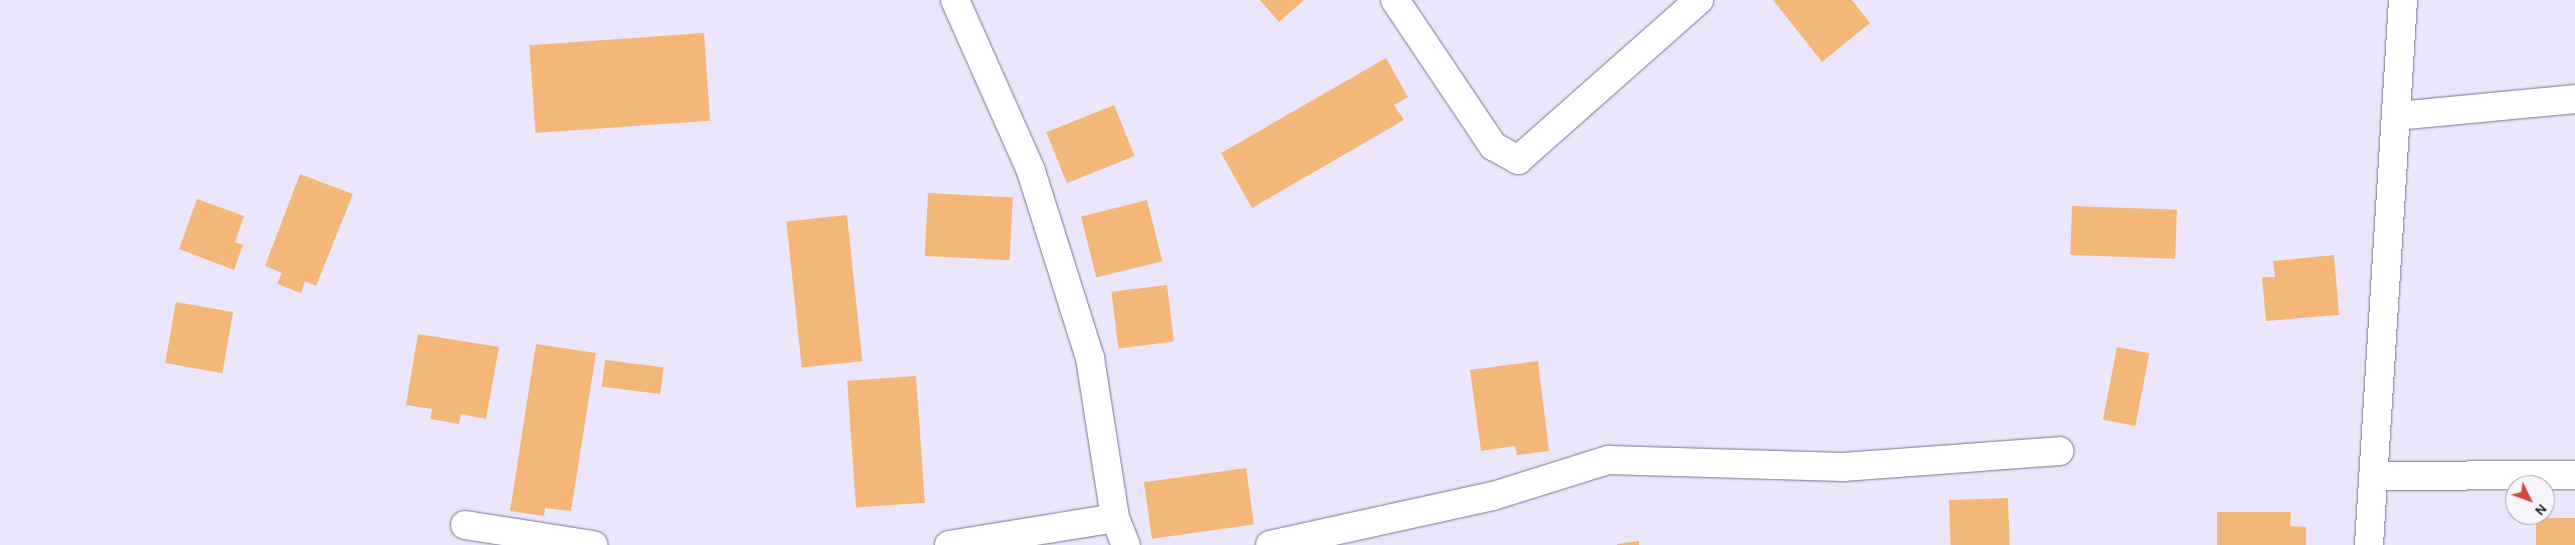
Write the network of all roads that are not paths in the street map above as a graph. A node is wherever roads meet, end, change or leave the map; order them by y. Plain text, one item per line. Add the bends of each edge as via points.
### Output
1 (956, 0) edge
2 (1395, 0) edge
3 (1699, 0) edge
4 (2403, 0) edge
5 (2575, 98) edge
6 (2396, 116) junction
7 (2059, 451) dead end
8 (2575, 475) edge
9 (2374, 476) junction
10 (1115, 518) junction
11 (465, 525) dead end
12 (593, 545) edge
13 (949, 545) edge
14 (1126, 545) edge
15 (1270, 545) edge
16 (2369, 545) edge

1 - 10 street via 1032,172 1090,358
2 - 3 street via 1493,146 1518,160
4 - 6 street
5 - 6 street
6 - 9 street
7 - 15 street via 1843,467 1608,460 1492,496
8 - 9 street
9 - 16 street
10 - 13 street
10 - 14 street
11 - 12 street

